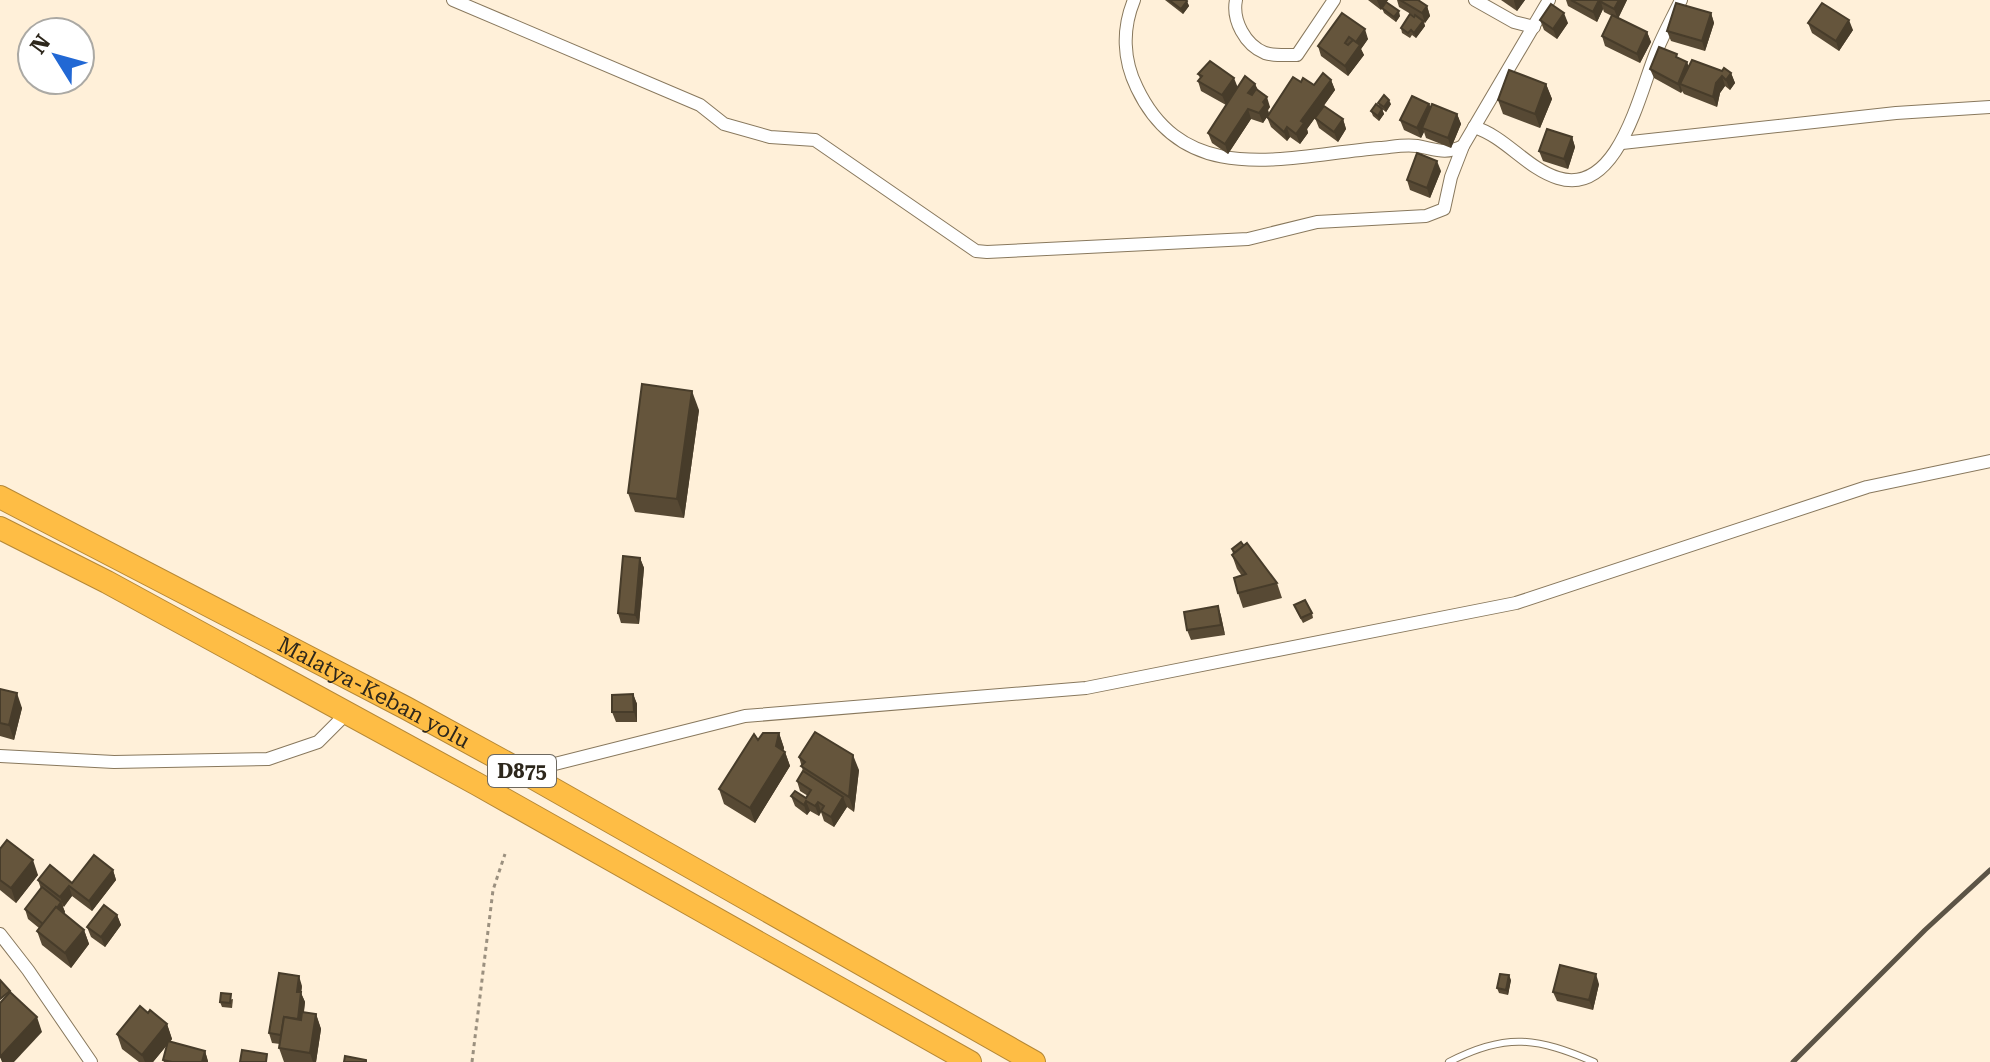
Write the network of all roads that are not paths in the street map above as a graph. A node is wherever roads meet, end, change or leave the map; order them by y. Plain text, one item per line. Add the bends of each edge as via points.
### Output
1 (453, 0) edge
2 (1134, 0) edge
3 (1236, 0) edge
4 (1334, 0) edge
5 (1475, 0) edge
6 (1549, 0) edge
7 (1681, 0) edge
8 (1534, 27) junction
9 (1990, 107) edge
10 (1474, 127) junction
11 (1622, 143) junction
12 (1463, 146) junction
13 (1990, 461) edge
14 (0, 497) edge
15 (0, 528) edge
16 (346, 714) junction
17 (0, 756) edge
18 (523, 772) junction
19 (0, 934) edge
20 (91, 1062) edge
21 (970, 1062) edge
22 (1034, 1062) edge
23 (1449, 1062) edge
24 (1594, 1062) edge

1 - 12 street via 700,105 724,124 770,137 815,140 976,251 1248,239 1317,222 1426,216 1444,209
2 - 12 street via 1125,31 1134,83 1162,128 1200,152 1273,160 1414,145 1451,152
3 - 4 street via 1236,19 1250,43 1265,53 1297,55
5 - 8 street
6 - 8 street
7 - 11 street
8 - 10 street
9 - 11 street
10 - 11 street via 1557,178 1579,181 1597,172
10 - 12 street
13 - 18 street via 1867,487 1516,603 1086,688 745,716
14 - 18 highway, Malatya-Keban yolu / D875
15 - 16 highway, Malatya-Keban yolu / D875
16 - 17 street via 318,742 268,759 114,762
16 - 21 highway, Malatya-Keban yolu / D875
18 - 22 highway, Malatya-Keban yolu / D875
19 - 20 street
23 - 24 lane via 1511,1040 1538,1042

